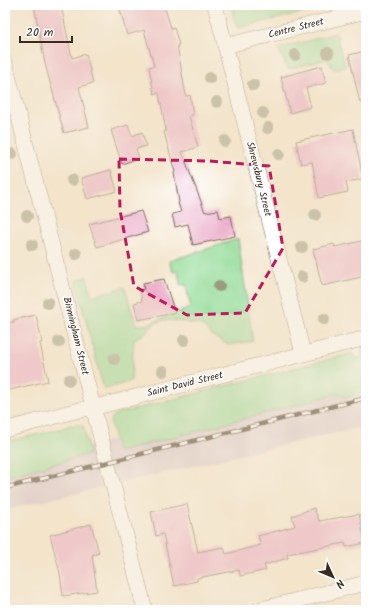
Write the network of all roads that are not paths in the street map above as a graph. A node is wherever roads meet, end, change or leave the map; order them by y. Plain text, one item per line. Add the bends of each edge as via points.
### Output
1 (215, 5) edge
2 (366, 11) edge
3 (225, 46) junction
4 (5, 63) edge
5 (366, 338) edge
6 (303, 353) junction
7 (93, 407) junction
8 (5, 430) edge
9 (366, 583) edge
10 (145, 610) edge
11 (258, 610) edge

1 - 3 street, Shrewsbury Street
2 - 3 street, Centre Street
3 - 6 street, Shrewsbury Street
4 - 7 street, Birmingham Street
5 - 6 street, Saint David Street
6 - 7 street, Saint David Street
7 - 8 street, Saint David Street
7 - 10 street, Birmingham Street
9 - 11 street

